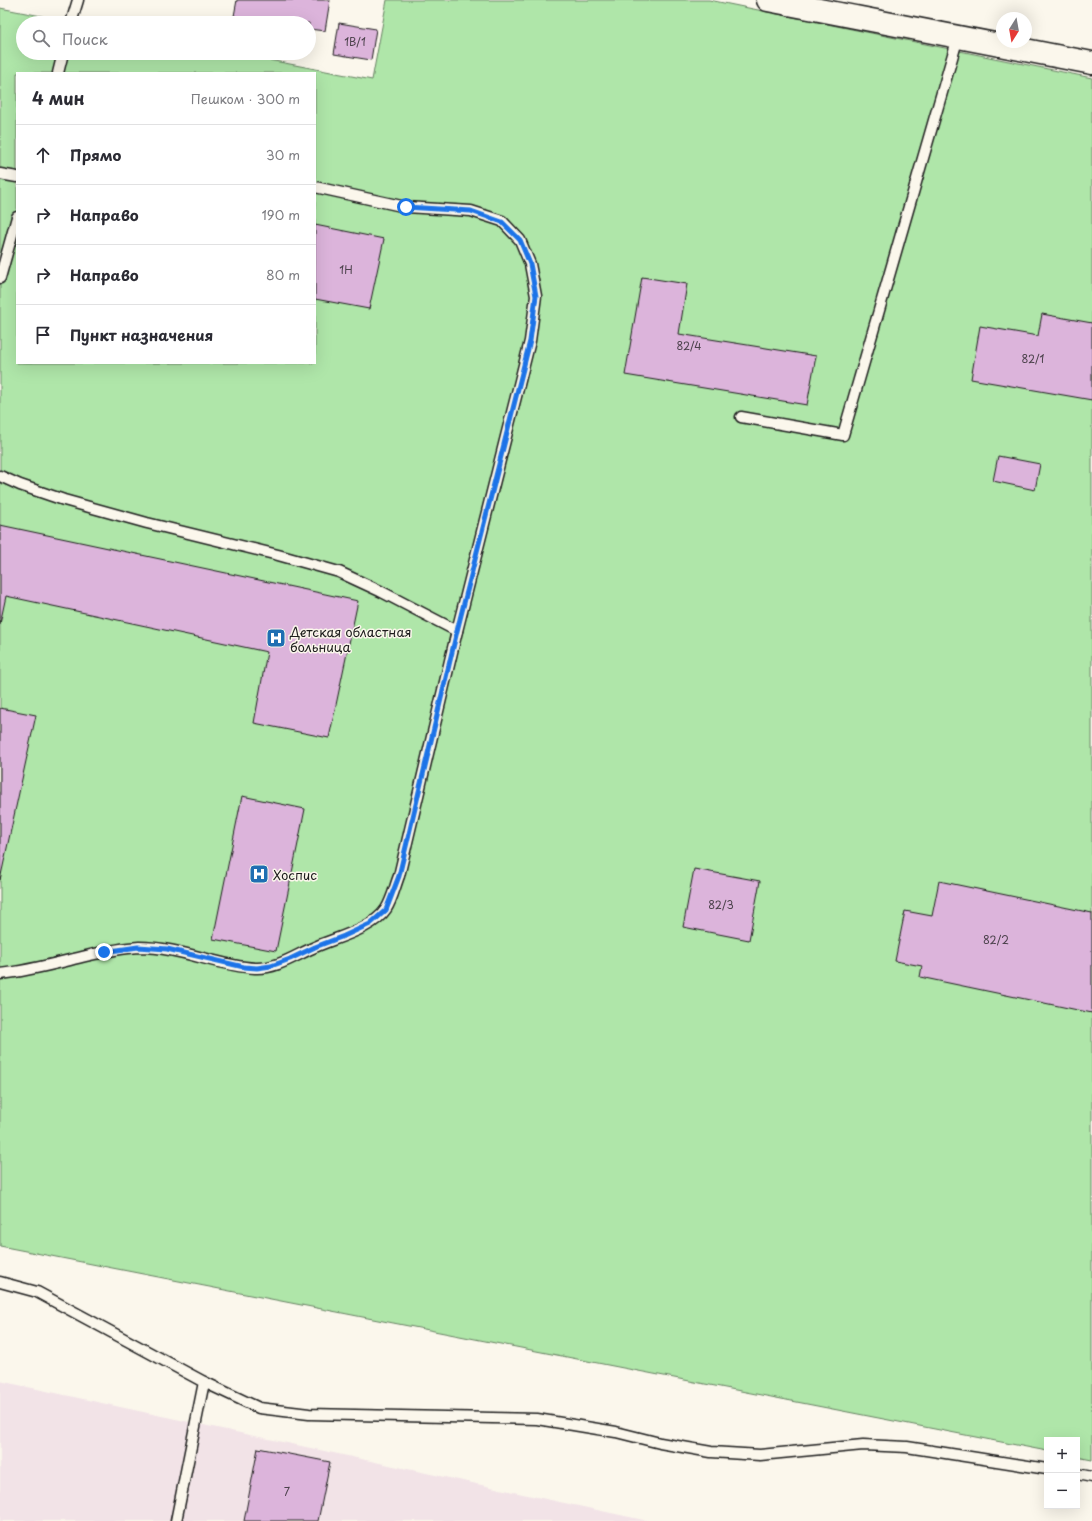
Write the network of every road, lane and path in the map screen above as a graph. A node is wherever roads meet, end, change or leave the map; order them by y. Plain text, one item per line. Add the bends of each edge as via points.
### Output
1 (78, 0) edge
2 (768, 0) edge
3 (73, 16) edge
4 (958, 37) junction
5 (61, 60) edge
6 (1092, 64) edge
7 (58, 72) edge
8 (0, 174) edge
9 (16, 177) edge
10 (316, 187) edge
11 (16, 220) edge
12 (0, 278) edge
13 (741, 417) dead end
14 (0, 476) edge
15 (457, 631) junction
16 (0, 974) edge
17 (0, 1282) edge
18 (204, 1382) junction
19 (1044, 1469) edge
20 (1080, 1475) edge
21 (1092, 1477) edge
22 (176, 1521) edge

1 - 3 lane
2 - 4 highway
4 - 6 highway
4 - 13 lane via 843,435
5 - 7 lane
8 - 9 lane
10 - 15 lane via 406,207 471,211 502,222 520,240 530,264 536,296 530,341
11 - 12 lane
14 - 15 lane via 64,500 340,572
15 - 16 lane via 399,876 386,910 370,924 290,959 257,968 167,949 138,947 104,952 22,972
17 - 18 lane via 37,1292
18 - 19 lane via 258,1408 302,1413 537,1419 712,1452 760,1456 863,1446 907,1447
18 - 22 lane
20 - 21 lane

